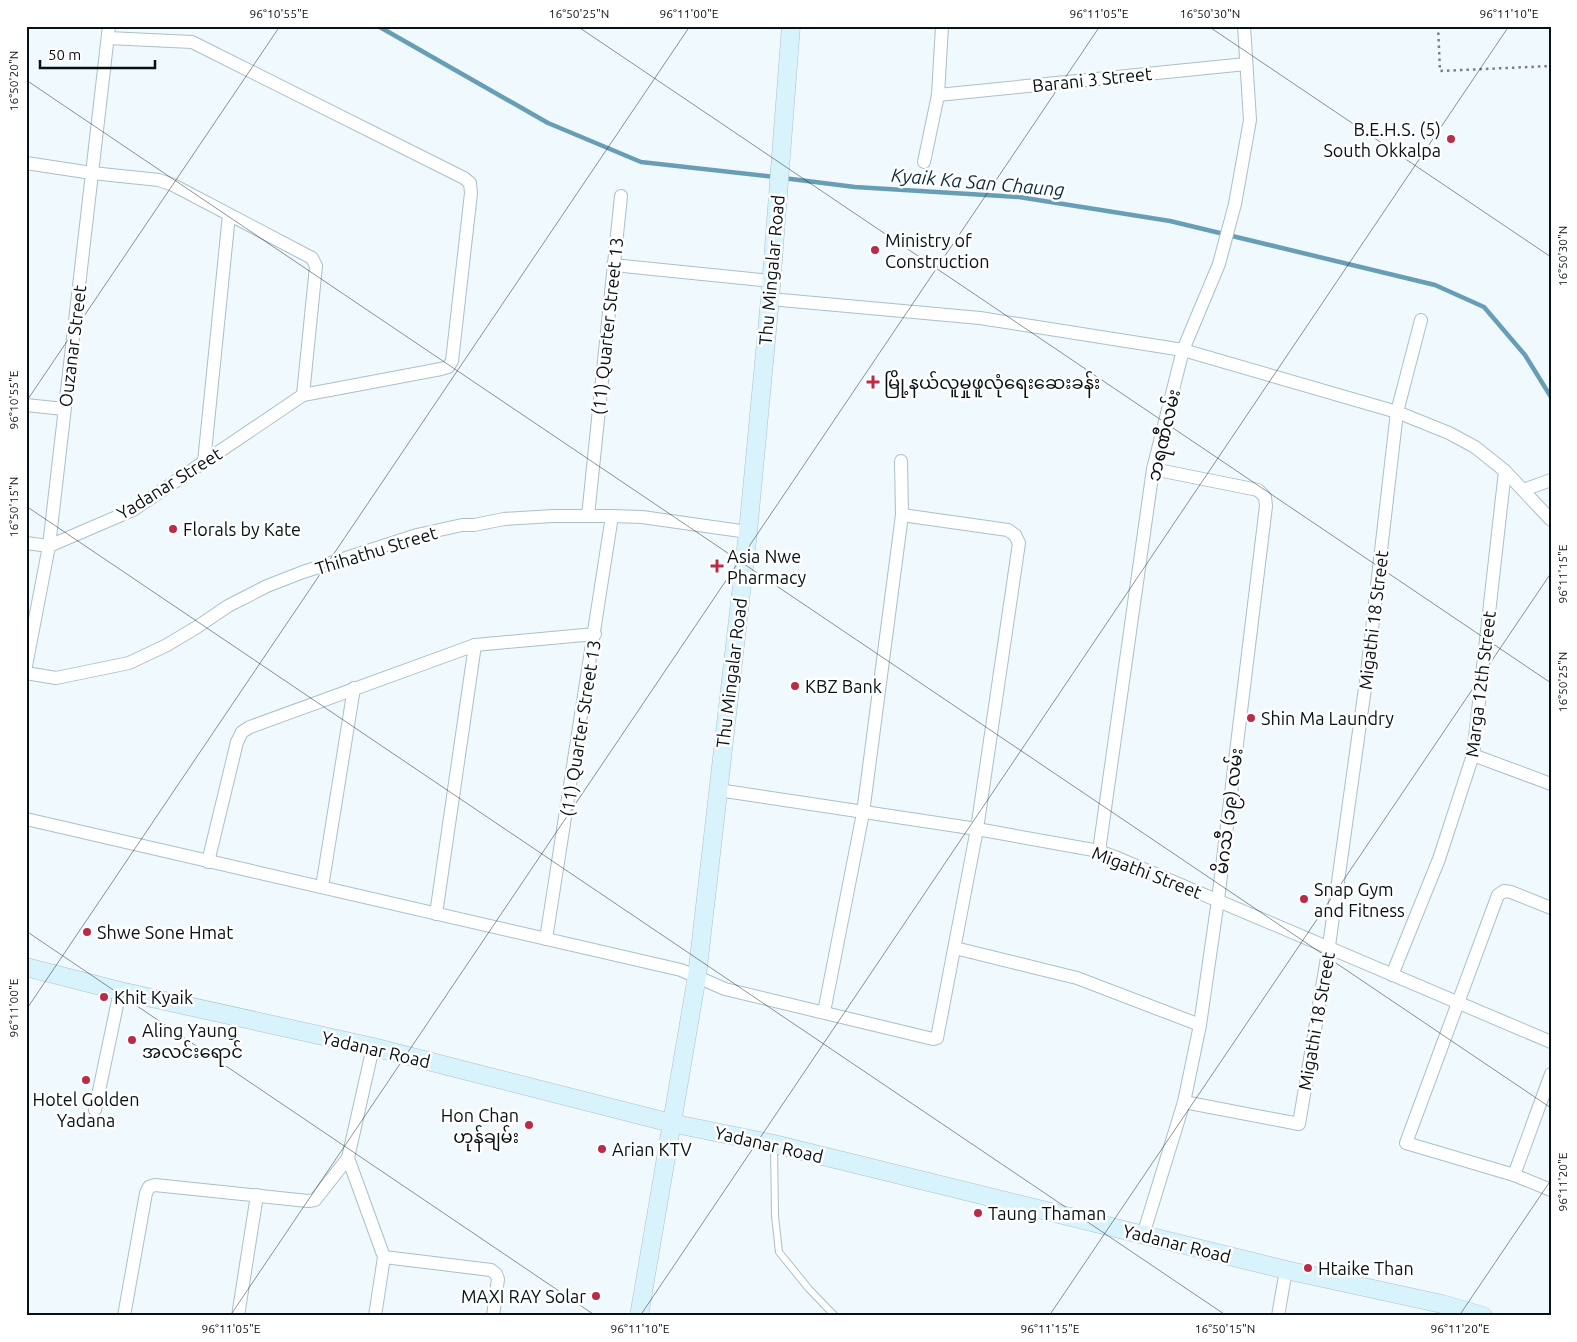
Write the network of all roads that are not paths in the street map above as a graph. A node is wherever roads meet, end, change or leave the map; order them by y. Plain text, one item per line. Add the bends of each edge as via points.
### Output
1 (791, 26) edge
2 (942, 26) edge
3 (1244, 26) edge
4 (108, 32) edge
5 (1246, 64) junction
6 (938, 95) junction
7 (924, 162) dead end
8 (26, 163) edge
9 (92, 173) junction
10 (621, 196) dead end
11 (229, 215) junction
12 (613, 264) junction
13 (771, 281) junction
14 (770, 299) junction
15 (1421, 320) dead end
16 (1183, 350) junction
17 (303, 395) junction
18 (26, 405) edge
19 (64, 409) junction
20 (1397, 412) junction
21 (900, 461) dead end
22 (204, 462) junction
23 (1153, 469) junction
24 (1505, 471) junction
25 (1551, 480) edge
26 (1523, 490) junction
27 (902, 515) junction
28 (588, 516) junction
29 (612, 516) junction
30 (1551, 520) edge
31 (748, 532) junction
32 (26, 543) edge
33 (49, 546) junction
34 (595, 634) junction
35 (474, 645) junction
36 (26, 666) edge
37 (26, 673) edge
38 (354, 688) junction
39 (1474, 755) junction
40 (1551, 784) edge
41 (718, 790) junction
42 (863, 813) junction
43 (26, 819) edge
44 (977, 829) junction
45 (1099, 851) junction
46 (208, 862) junction
47 (322, 887) junction
48 (1218, 900) junction
49 (1551, 908) edge
50 (436, 914) junction
51 (546, 939) junction
52 (1328, 946) junction
53 (955, 948) junction
54 (26, 967) edge
55 (1392, 975) junction
56 (697, 976) junction
57 (120, 991) junction
58 (1459, 1004) junction
59 (824, 1012) junction
60 (1200, 1025) junction
61 (1551, 1042) edge
62 (373, 1047) junction
63 (1551, 1074) edge
64 (1184, 1102) junction
65 (95, 1110) dead end
66 (671, 1123) junction
67 (774, 1144) junction
68 (348, 1158) junction
69 (1514, 1175) junction
70 (1551, 1190) edge
71 (257, 1195) junction
72 (1143, 1235) junction
73 (384, 1257) junction
74 (1286, 1270) junction
75 (124, 1316) edge
76 (238, 1316) edge
77 (375, 1316) edge
78 (493, 1316) edge
79 (639, 1316) edge
80 (835, 1316) edge
81 (1278, 1316) edge
82 (1483, 1316) edge

1 - 13 main road, Thu Mingalar Road
2 - 6 street
3 - 5 street, ဘရဏီလမ်း
4 - 9 street, Ouzanar Street
4 - 17 street via 192,42 470,183 452,361 448,367
5 - 6 street, Barani 3 Street
5 - 16 street, ဘရဏီလမ်း via 1250,120 1234,204 1219,264
6 - 7 street
8 - 9 street
9 - 11 street via 159,180
9 - 19 street, Ouzanar Street
10 - 12 street, (11) Quarter Street 13
11 - 17 street via 315,261
11 - 22 street
12 - 13 street
12 - 28 street, (11) Quarter Street 13
13 - 14 main road, Thu Mingalar Road
14 - 16 street via 980,318
14 - 31 main road, Thu Mingalar Road
15 - 20 street, Migathi 18 Street
16 - 20 street
16 - 23 street, ဘရဏီလမ်း
17 - 22 street, Yadanar Street
18 - 19 street
19 - 33 street, Ouzanar Street
20 - 24 street via 1450,433
20 - 52 street, Migathi 18 Street via 1366,681
21 - 27 street
22 - 33 street, Yadanar Street via 133,510
23 - 45 street, ဘရဏီလမ်း
23 - 48 street, မိဂသီ (၁၉) လမ်း via 1258,490 1265,497
24 - 26 street
24 - 39 street, Marga 12th Street
25 - 26 street
26 - 30 street
27 - 42 street
27 - 44 street via 1008,530 1015,535 1018,544
28 - 29 street, Thihathu Street
28 - 37 street, Thihathu Street via 504,519 417,535 267,586 228,606 167,645 129,663 56,678
29 - 31 street, Thihathu Street via 642,517
29 - 34 street, (11) Quarter Street 13
31 - 41 main road, Thu Mingalar Road
32 - 33 street
33 - 36 street, Ouzanar Street
34 - 35 street
34 - 51 street, (11) Quarter Street 13
35 - 38 street
35 - 50 street
38 - 46 street via 250,726 242,732
38 - 47 street
39 - 40 street
39 - 55 street, Marga 12th Street via 1439,859
41 - 42 street, Migathi Street
41 - 56 main road, Thu Mingalar Road
42 - 44 street, Migathi Street
42 - 59 street
43 - 46 street
44 - 45 street, Migathi Street
44 - 53 street
45 - 48 street, Migathi Street
46 - 47 street
47 - 50 street
48 - 52 street, Migathi Street
48 - 60 street, မိဂသီ (၁၉) လမ်း
49 - 58 street via 1511,892 1504,891 1498,895
50 - 51 street
51 - 56 street
52 - 55 street, Migathi Street
52 - 64 street, Migathi 18 Street via 1299,1124
53 - 59 street via 937,1038
53 - 60 street via 1094,984
54 - 57 main road, Yadanar Road
55 - 58 street, Migathi Street
56 - 59 street via 725,989
56 - 66 main road, Thu Mingalar Road
57 - 62 main road, Yadanar Road
57 - 65 street
58 - 61 street, Migathi Street
58 - 69 street via 1406,1143
60 - 64 street, မိဂသီ (၁၉) လမ်း
62 - 66 main road, Yadanar Road
62 - 68 street
63 - 69 street
64 - 72 street, မိဂသီ (၁၉) လမ်း
66 - 67 main road, Yadanar Road
66 - 79 main road, Thu Mingalar Road
67 - 72 main road, Yadanar Road
67 - 80 lane via 779,1252 808,1289
68 - 71 street via 315,1200
68 - 73 street
69 - 70 street
71 - 75 street via 149,1187
71 - 76 street
72 - 74 main road, Yadanar Road
73 - 77 street
73 - 78 street via 491,1270 498,1279
74 - 81 street
74 - 82 main road, Yadanar Road

